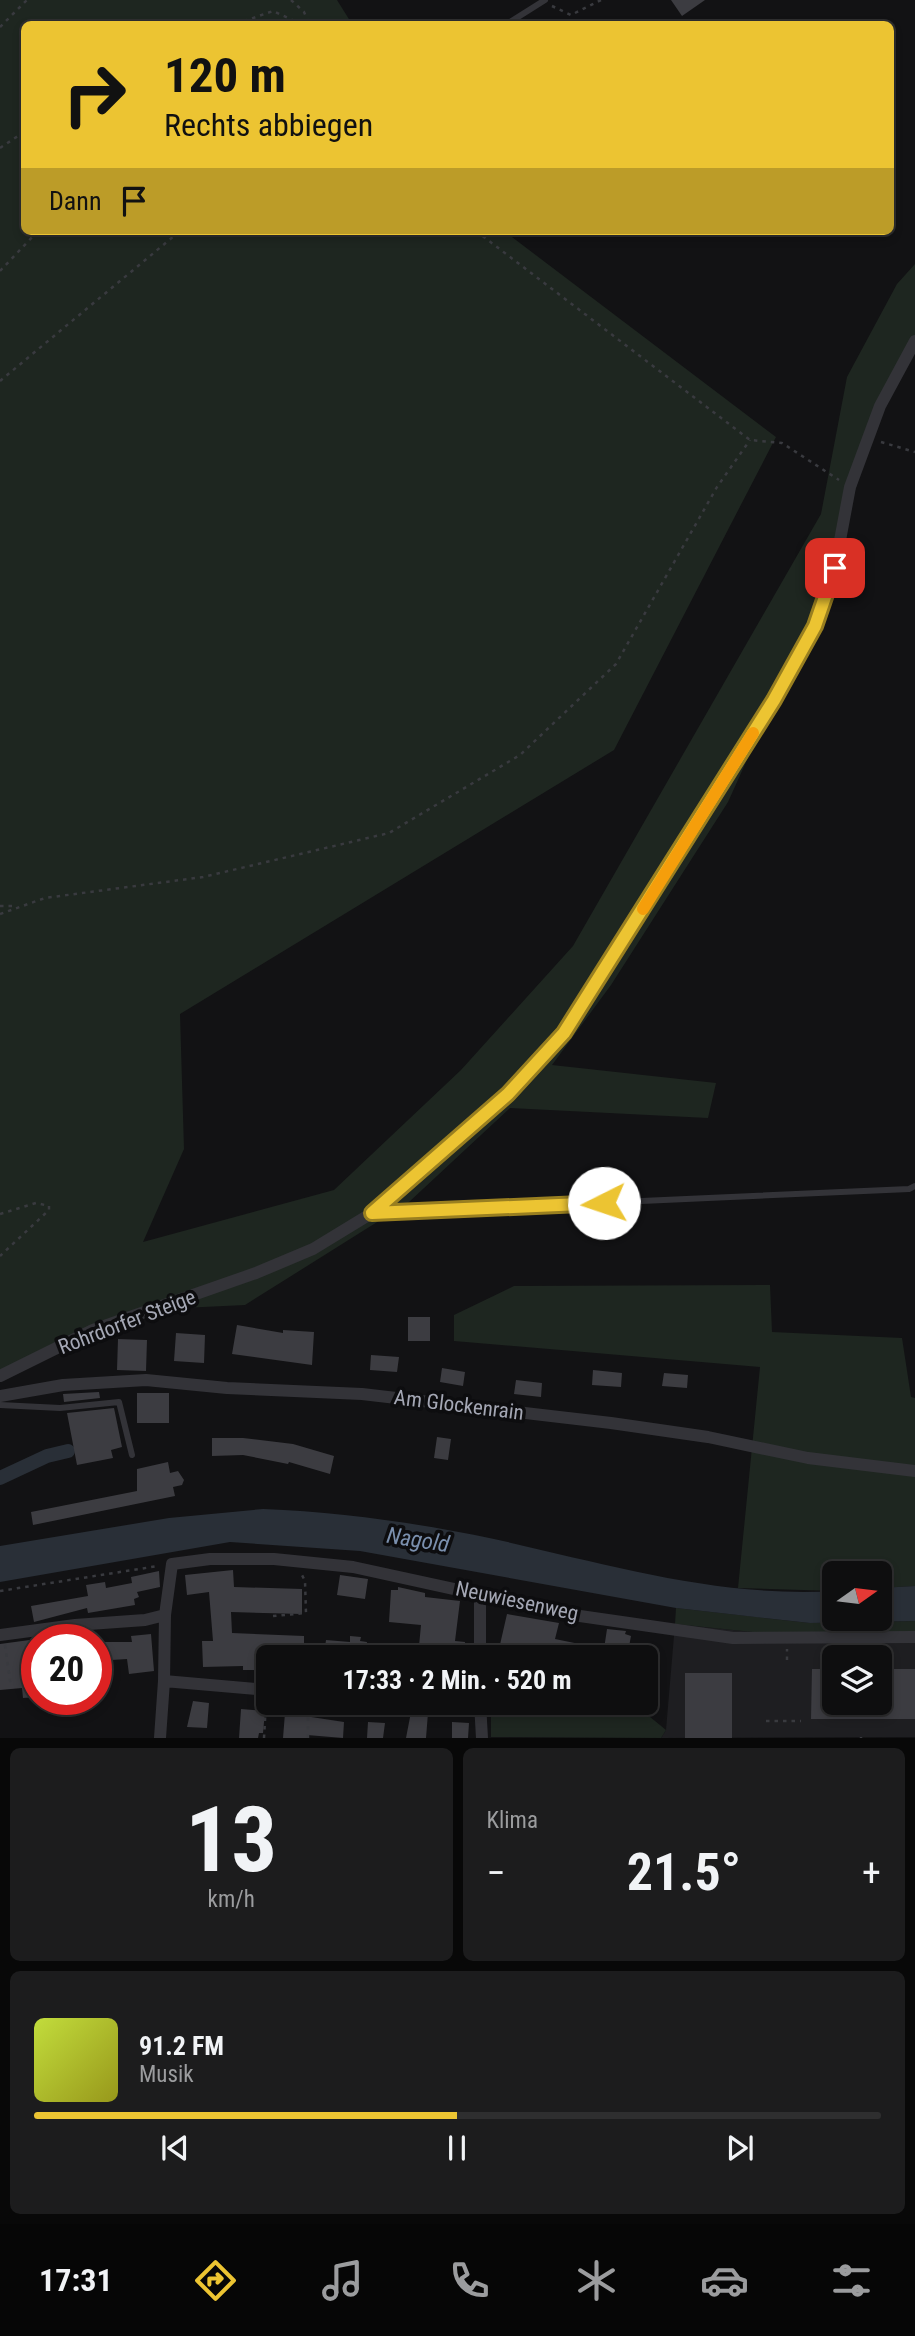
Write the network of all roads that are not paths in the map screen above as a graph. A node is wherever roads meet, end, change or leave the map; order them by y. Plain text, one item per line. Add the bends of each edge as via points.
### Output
1 (544, 1) edge
2 (512, 21) edge
3 (915, 341) edge
4 (915, 1186) edge
5 (372, 1213) junction
6 (0, 1376) edge
7 (0, 1396) edge
8 (0, 1405) edge
9 (132, 1455) dead end
10 (915, 1471) edge
11 (480, 1592) junction
12 (165, 1615) junction
13 (2, 1635) edge
14 (915, 1637) edge
15 (480, 1645) edge
16 (164, 1681) junction
17 (256, 1688) edge
18 (481, 1715) edge
19 (160, 1738) edge
20 (482, 1738) edge

1 - 2 lane
3 - 5 street, Rohrdorfer Steige via 880,406 850,487 835,568 815,626 766,711 564,1033 508,1094
4 - 5 lane
5 - 6 street, Rohrdorfer Steige via 313,1249 93,1330
7 - 10 street, Am Glockenrain via 63,1385 146,1380 363,1394 611,1423 808,1458
8 - 9 lane via 60,1408 119,1402
11 - 12 street, Neuwiesenweg via 353,1567 210,1559 172,1564
11 - 14 street, Neuwiesenweg via 573,1615 733,1638
11 - 15 street
12 - 13 street
12 - 16 street
16 - 17 street
16 - 19 street
18 - 20 street

